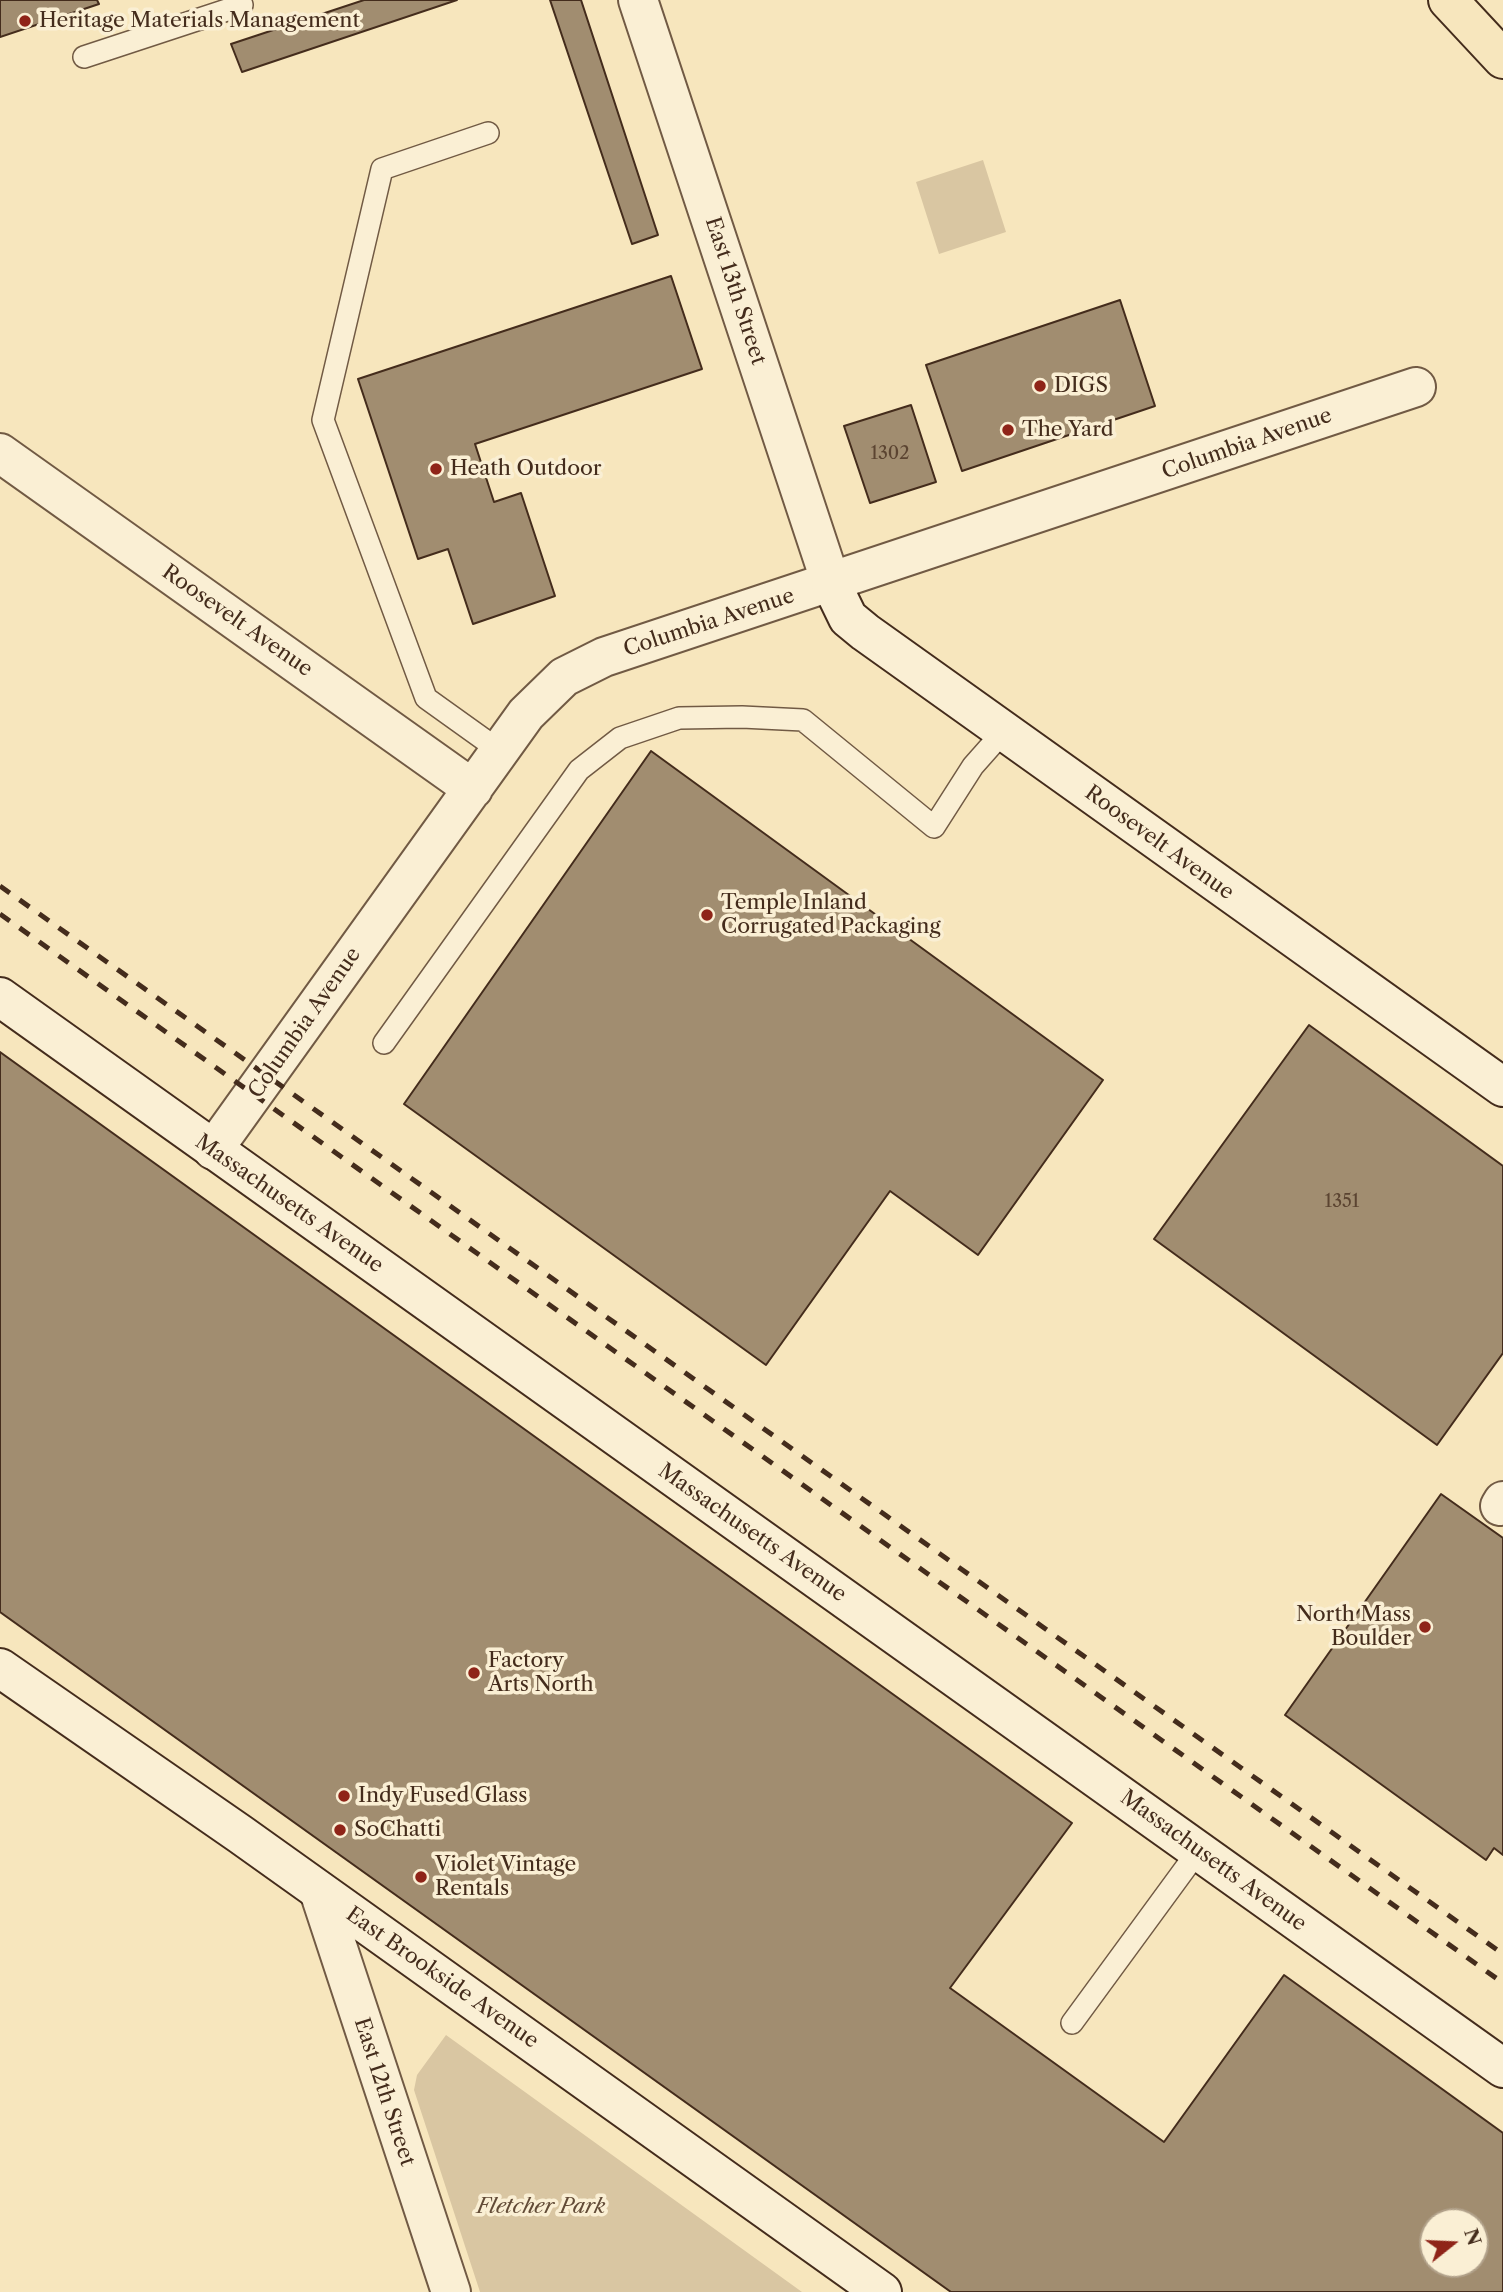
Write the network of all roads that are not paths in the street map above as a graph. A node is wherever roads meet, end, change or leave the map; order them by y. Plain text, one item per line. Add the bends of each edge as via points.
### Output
1 (240, 0) edge
2 (638, 0) edge
3 (1448, 0) edge
4 (84, 57) dead end
5 (1503, 58) edge
6 (488, 133) dead end
7 (1416, 387) dead end
8 (0, 453) edge
9 (831, 583) junction
10 (1004, 731) junction
11 (500, 751) junction
12 (473, 789) junction
13 (0, 997) edge
14 (384, 1043) dead end
15 (1503, 1087) edge
16 (213, 1150) junction
17 (0, 1668) edge
18 (1198, 1851) junction
19 (319, 1891) junction
20 (1072, 2023) dead end
21 (1503, 2068) edge
22 (451, 2292) edge
23 (882, 2292) edge

1 - 4 lane via 242,5
2 - 9 street, East 13th Street
3 - 5 highway
6 - 11 lane via 382,170 323,420 426,698
7 - 9 street, Columbia Avenue
8 - 12 street, Roosevelt Avenue
9 - 10 street, Roosevelt Avenue via 852,623
9 - 11 street, Columbia Avenue via 587,663 551,687
10 - 14 lane via 973,765 934,827 803,720 679,719 620,737 579,770
10 - 15 street, Roosevelt Avenue
11 - 12 street, Columbia Avenue
12 - 16 street, Columbia Avenue
13 - 16 street, Massachusetts Avenue
16 - 18 street, Massachusetts Avenue
17 - 19 street, East Brookside Avenue
18 - 20 lane
18 - 21 street, Massachusetts Avenue
19 - 22 street, East 12th Street
19 - 23 street, East Brookside Avenue

